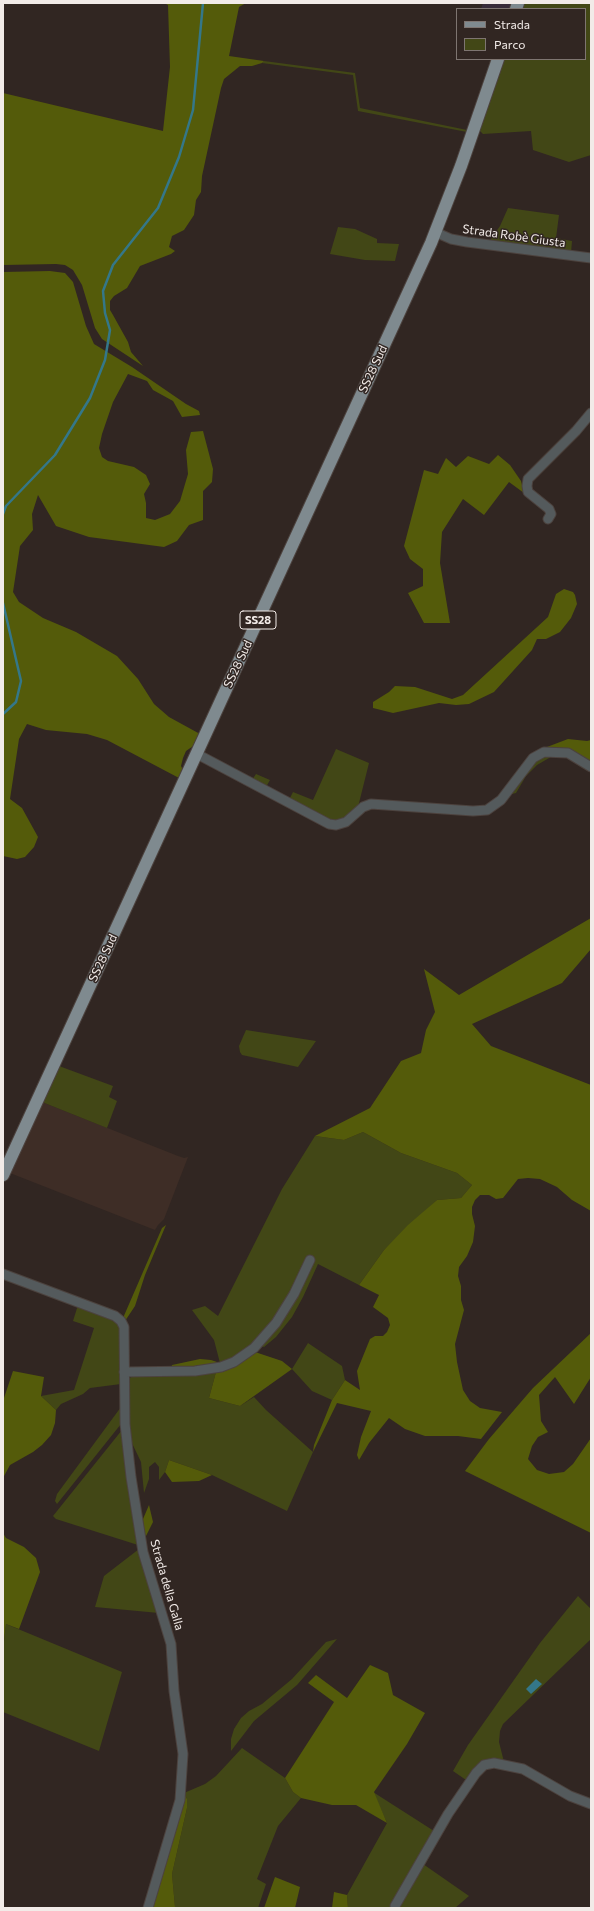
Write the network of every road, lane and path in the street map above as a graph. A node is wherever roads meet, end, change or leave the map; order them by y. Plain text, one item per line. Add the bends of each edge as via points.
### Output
1 (498, 60) edge
2 (435, 232) junction
3 (591, 258) edge
4 (591, 413) edge
5 (548, 519) dead end
6 (197, 754) junction
7 (591, 767) edge
8 (3, 1175) edge
9 (310, 1260) dead end
10 (3, 1274) edge
11 (124, 1372) junction
12 (591, 1804) edge
13 (395, 1906) dead end
14 (148, 1908) edge

1 - 2 main road, SS28 Sud / SS28
2 - 3 street, Strada Robè Giusta via 467,242
2 - 6 main road, SS28 Sud / SS28
4 - 5 street via 528,479 528,492 550,509
6 - 7 street via 329,824 336,825 346,822 363,807 371,804 487,810 500,800 533,758 544,752 568,753
6 - 8 main road, SS28 Sud / SS28
9 - 11 street via 276,1323 254,1348 234,1362 195,1371
10 - 11 street, Strada della Galla via 118,1317 124,1330
11 - 14 street, Strada della Galla via 125,1424 138,1525 145,1561 169,1634 183,1754 180,1800
12 - 13 street via 570,1796 523,1769 494,1763 482,1766 448,1814

